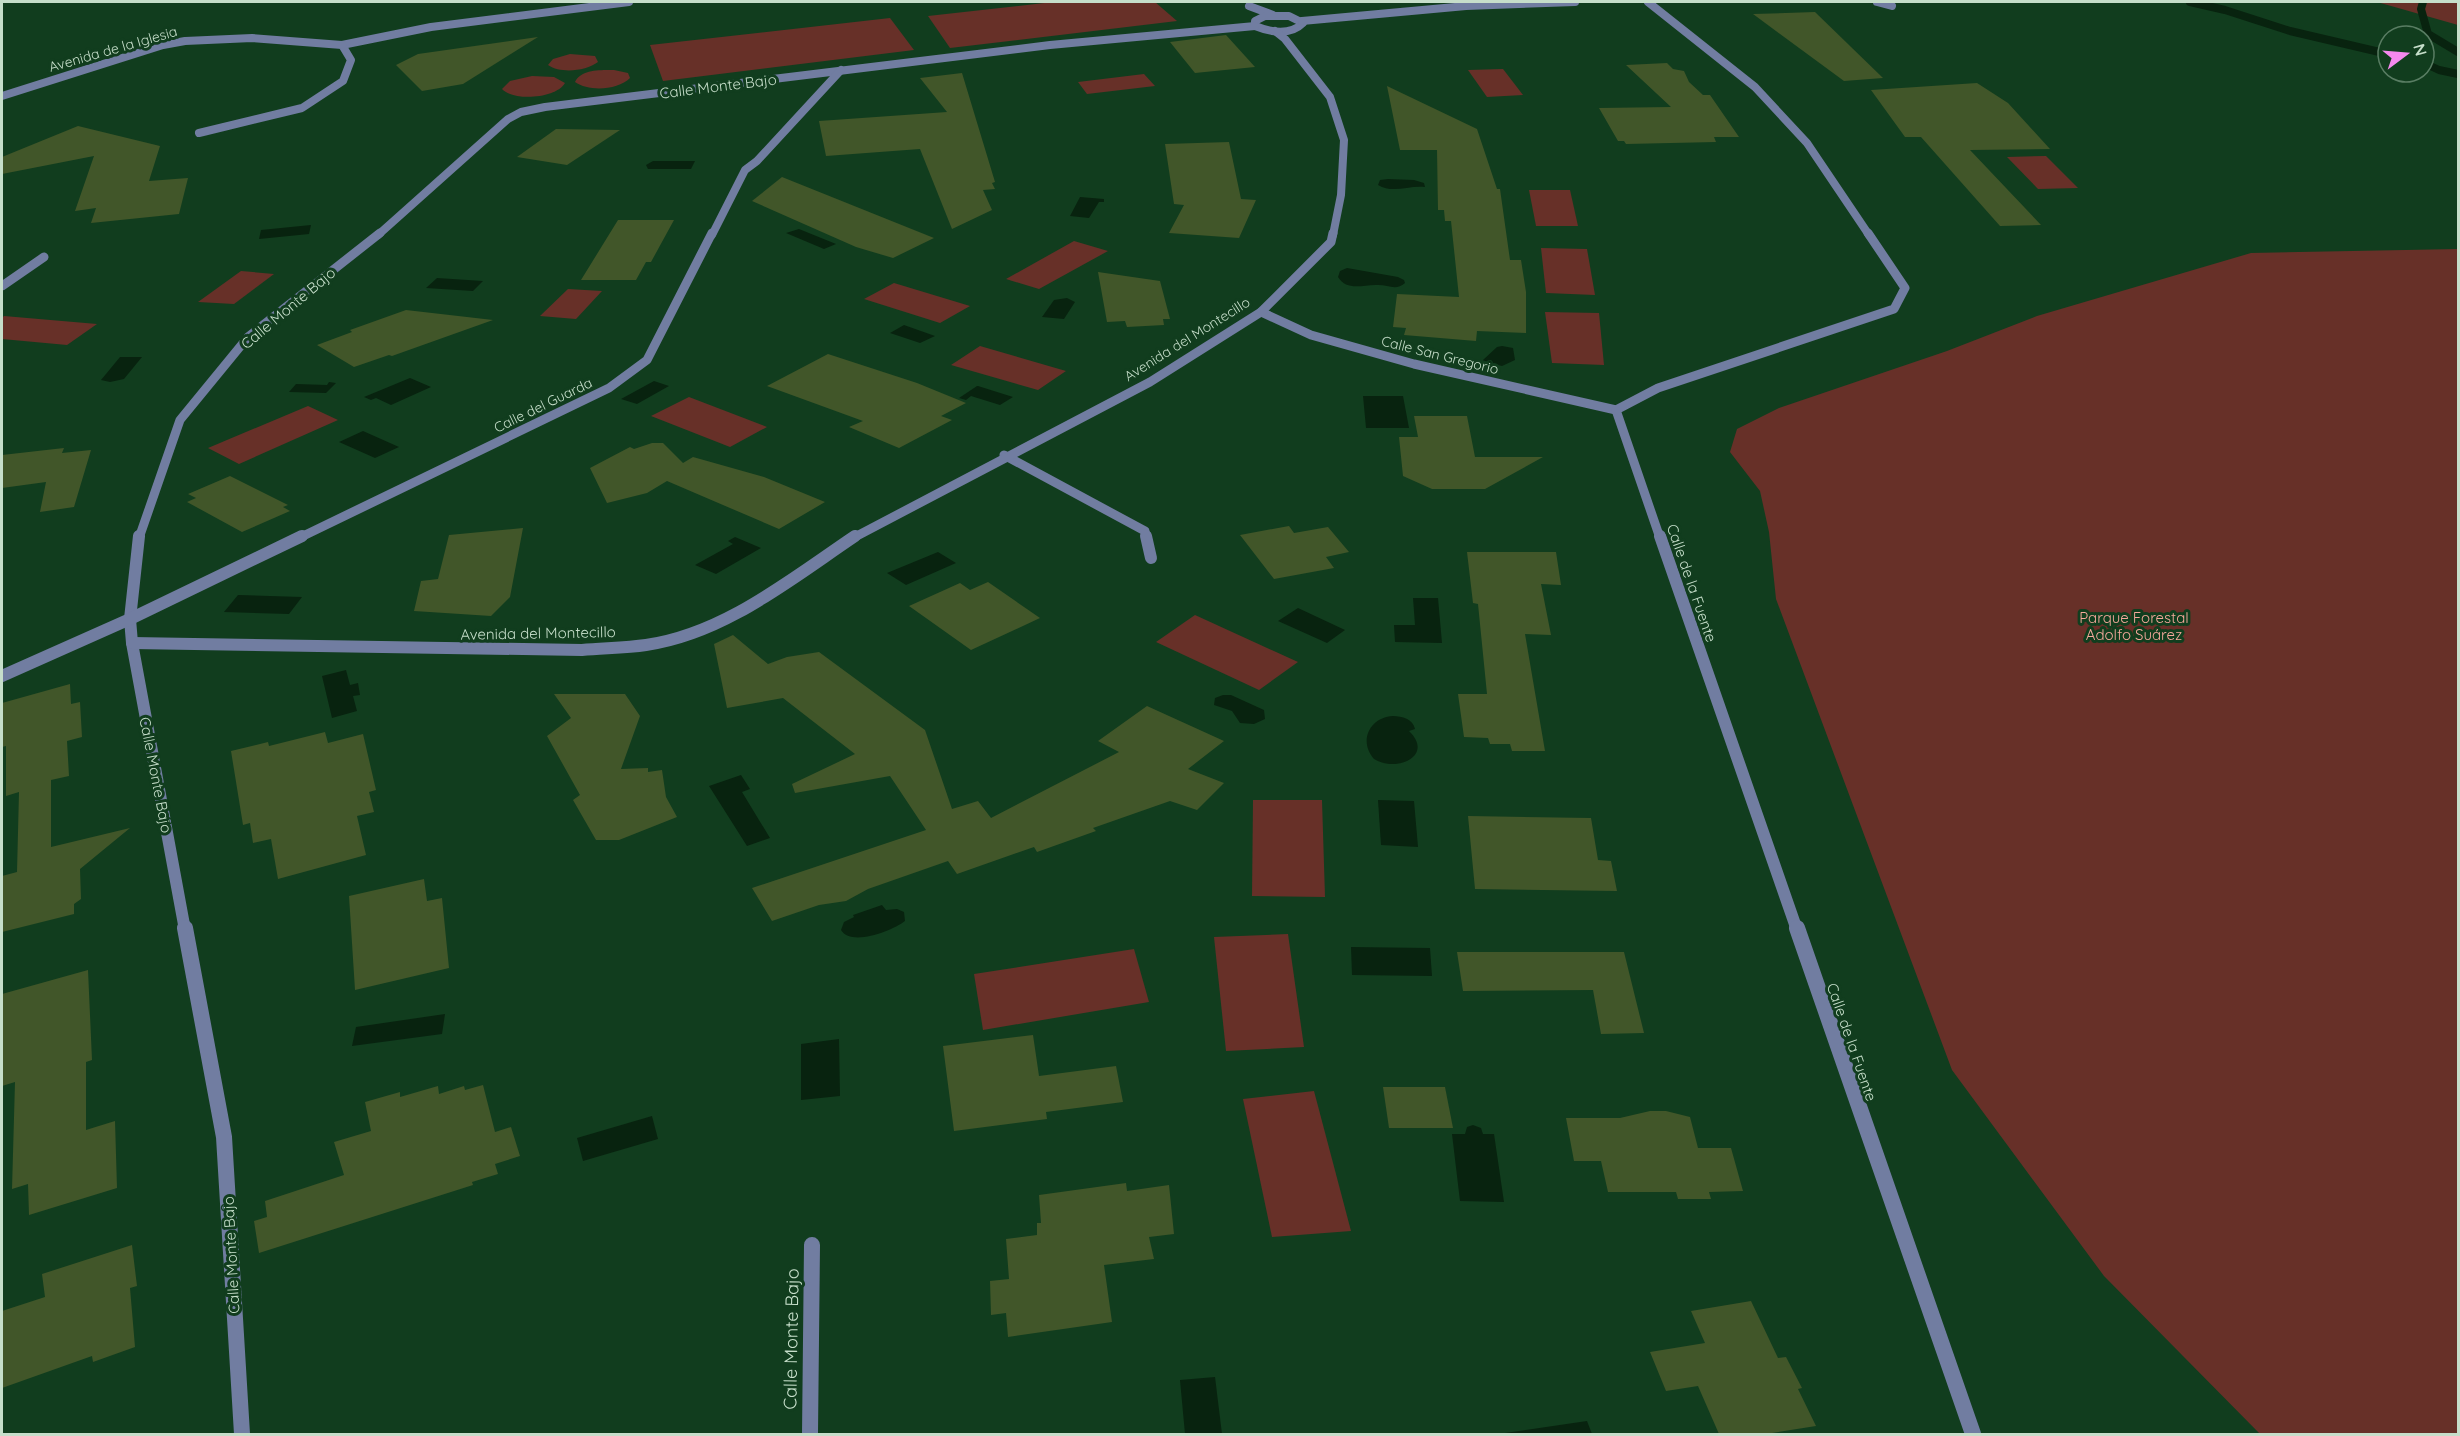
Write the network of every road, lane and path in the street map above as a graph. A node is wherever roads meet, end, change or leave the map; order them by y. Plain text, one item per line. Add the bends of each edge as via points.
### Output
1 (629, 2) edge
2 (1575, 2) edge
3 (1648, 2) edge
4 (1877, 2) edge
5 (1246, 4) edge
6 (1892, 6) dead end
7 (1273, 15) junction
8 (1302, 21) junction
9 (1257, 22) junction
10 (1275, 31) junction
11 (1289, 34) junction
12 (342, 45) junction
13 (841, 70) junction
14 (2, 96) edge
15 (199, 133) dead end
16 (44, 257) dead end
17 (2, 286) edge
18 (1261, 312) junction
19 (1616, 410) junction
20 (1004, 456) junction
21 (1151, 558) dead end
22 (130, 619) junction
23 (132, 643) junction
24 (2, 676) edge
25 (812, 1245) dead end
26 (242, 1434) edge
27 (810, 1434) edge
28 (1973, 1434) edge

1 - 12 street, Avenida de la Iglesia via 430,27
2 - 8 street via 1466,6
3 - 19 street via 1755,87 1807,143 1905,288 1894,309 1658,388
4 - 6 street
5 - 7 street
5 - 9 street
7 - 8 street
7 - 9 street
8 - 11 street via 1302,26
9 - 10 street
9 - 13 street, Calle Monte Bajo
10 - 11 street, Avenida del Montecillo
10 - 11 street
11 - 18 street, Avenida del Montecillo via 1330,97 1338,120 1344,140 1341,195 1331,242
12 - 14 street, Avenida de la Iglesia via 262,37 188,40
12 - 15 street via 351,60 343,81 302,108
13 - 22 street, Calle del Guarda via 745,170 647,360 633,372 609,388
13 - 22 street, Calle Monte Bajo via 544,107 508,119 389,226 248,337 180,420 139,534
16 - 17 street
18 - 19 street, Calle San Gregorio via 1311,335 1414,364
18 - 20 street, Avenida del Montecillo via 1150,382
19 - 28 street, Calle de la Fuente
20 - 21 street via 1145,531
20 - 23 street, Avenida del Montecillo via 864,530 758,602 695,632 647,645 582,650
22 - 23 street, Calle Monte Bajo
22 - 24 street
23 - 26 street, Calle Monte Bajo via 224,1137
25 - 27 street, Calle Monte Bajo

